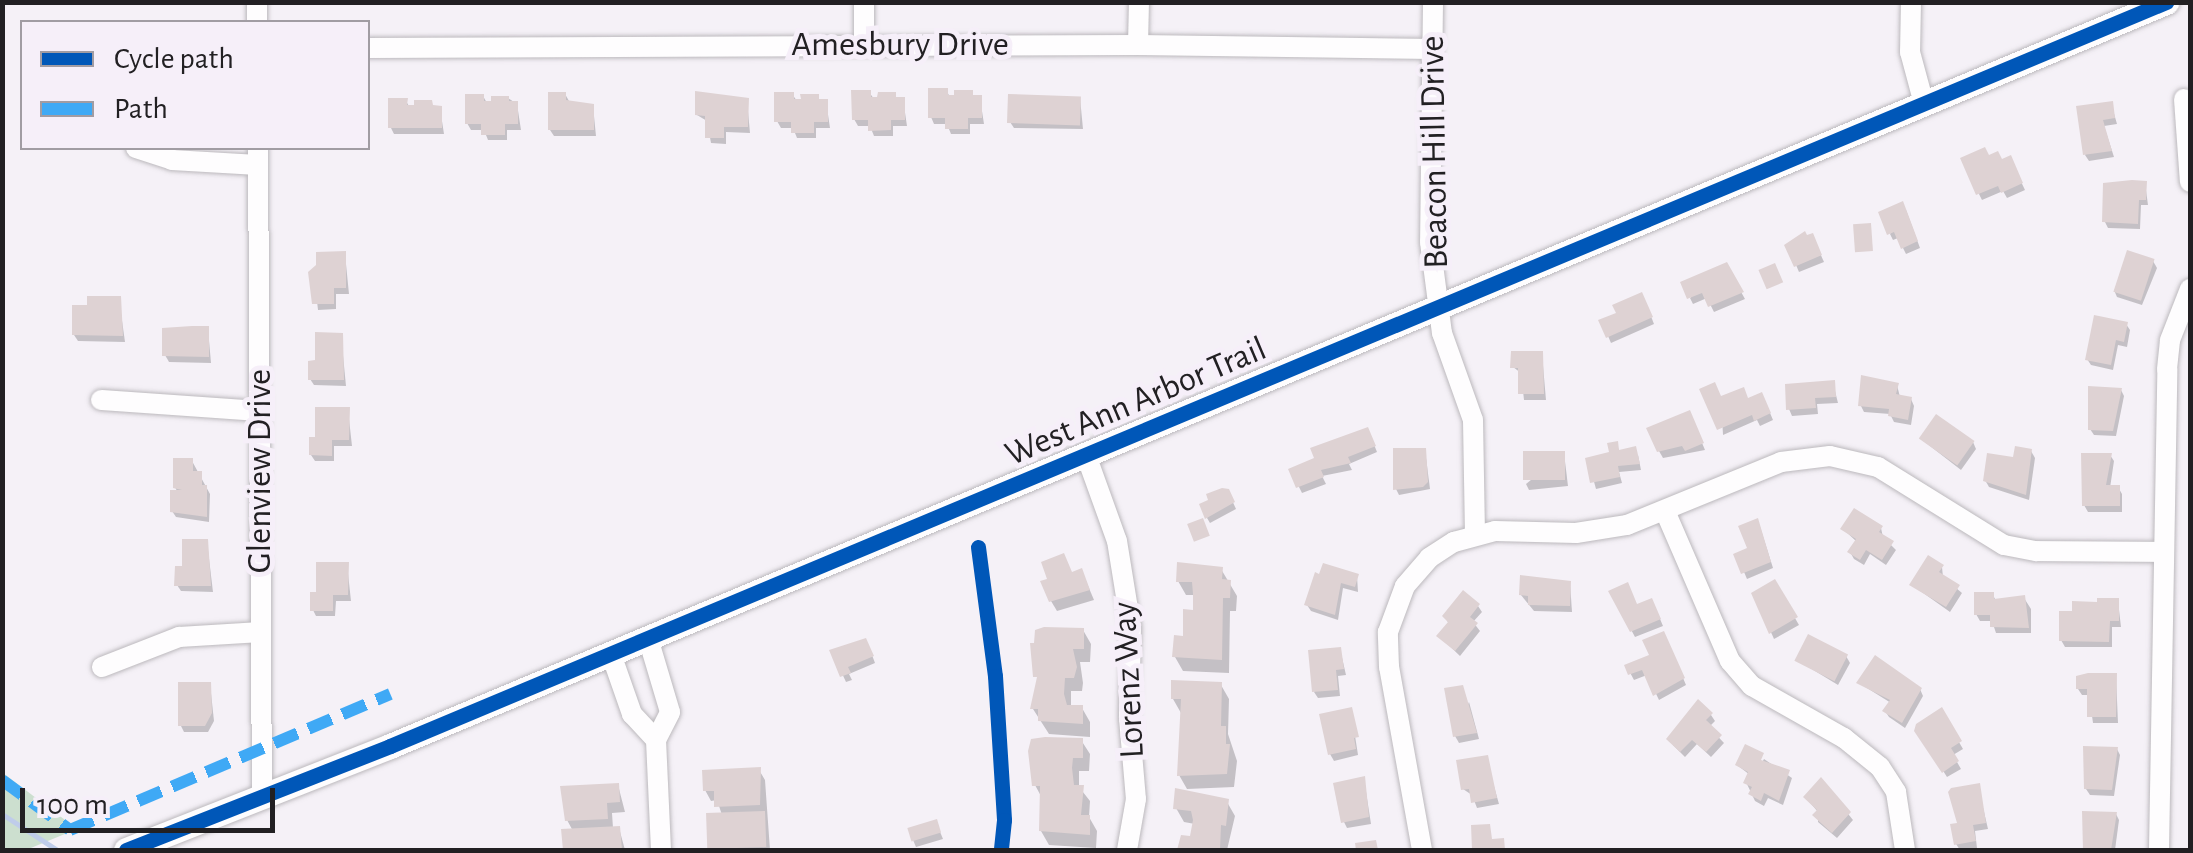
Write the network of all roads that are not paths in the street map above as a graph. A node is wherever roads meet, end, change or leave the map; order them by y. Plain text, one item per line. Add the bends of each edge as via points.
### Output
1 (864, 2) edge
2 (1139, 2) edge
3 (1433, 2) edge
4 (1911, 2) edge
5 (2166, 2) edge
6 (864, 45) junction
7 (1138, 45) junction
8 (370, 48) edge
9 (1433, 48) junction
10 (2184, 99) dead end
11 (1924, 104) junction
12 (142, 150) edge
13 (258, 156) edge
14 (2190, 182) edge
15 (2190, 289) edge
16 (1441, 306) junction
17 (101, 400) dead end
18 (260, 411) junction
19 (1086, 455) junction
20 (1665, 511) junction
21 (1475, 535) junction
22 (2164, 552) junction
23 (262, 632) junction
24 (648, 638) junction
25 (611, 654) junction
26 (102, 668) dead end
27 (656, 740) junction
28 (262, 794) junction
29 (126, 850) edge
30 (661, 850) edge
31 (1127, 850) edge
32 (1422, 850) edge
33 (1905, 850) edge
34 (2159, 850) edge

1 - 6 street
2 - 7 street
3 - 9 street, Beacon Hill Drive
4 - 11 street via 1910,52
5 - 11 street, West Ann Arbor Trail
6 - 7 street, Amesbury Drive
6 - 8 street, Amesbury Drive
7 - 9 street, Amesbury Drive
9 - 16 street, Beacon Hill Drive via 1430,242
10 - 14 street
11 - 16 street, West Ann Arbor Trail
12 - 13 street via 172,160
13 - 18 street, Glenview Drive
15 - 22 street via 2174,326 2167,370
16 - 19 street, West Ann Arbor Trail
16 - 21 street, Beacon Hill Drive via 1442,333 1474,420
17 - 18 street
18 - 23 street, Glenview Drive
19 - 24 street, West Ann Arbor Trail
19 - 31 street, Lorenz Way via 1117,541 1132,627 1129,718 1136,800
20 - 21 street via 1599,532
20 - 22 street via 1781,462 1830,456 1878,467 2004,545
20 - 33 street via 1730,661 1752,686 1880,766 1896,792
21 - 32 street via 1416,570 1388,632
22 - 34 street
23 - 26 street via 180,637
23 - 28 street, Glenview Drive
24 - 25 street, West Ann Arbor Trail
24 - 27 street via 670,712
25 - 27 street via 632,714
25 - 28 street, West Ann Arbor Trail
27 - 30 street
28 - 29 street, West Ann Arbor Trail

